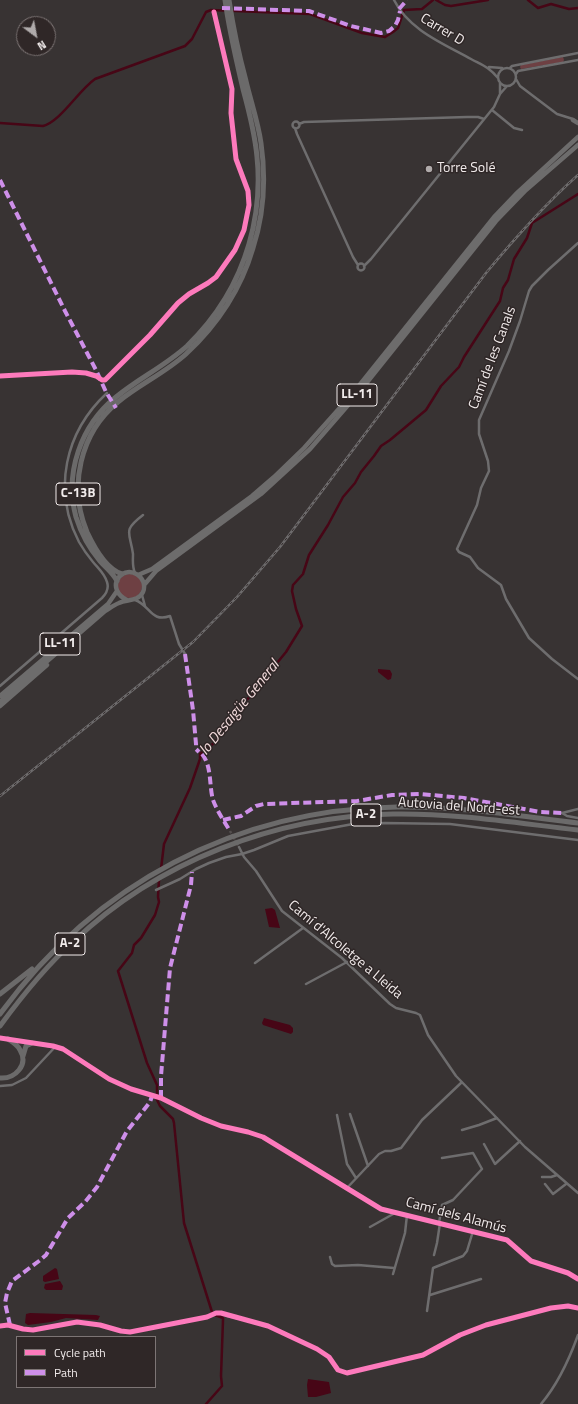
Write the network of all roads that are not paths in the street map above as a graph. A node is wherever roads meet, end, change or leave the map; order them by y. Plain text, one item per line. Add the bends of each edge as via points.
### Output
1 (224, 0) edge
2 (394, 0) edge
3 (228, 4) edge
4 (214, 12) dead end
5 (230, 17) junction
6 (578, 53) edge
7 (566, 56) junction
8 (578, 60) edge
9 (567, 62) junction
10 (515, 65) junction
11 (488, 67) junction
12 (502, 68) junction
13 (510, 68) junction
14 (517, 73) junction
15 (498, 78) junction
16 (516, 79) junction
17 (500, 83) junction
18 (512, 85) junction
19 (507, 86) junction
20 (520, 86) junction
21 (500, 94) junction
22 (492, 110) junction
23 (484, 119) junction
24 (576, 119) edge
25 (578, 123) edge
26 (299, 124) junction
27 (296, 128) junction
28 (522, 130) dead end
29 (578, 137) edge
30 (578, 145) edge
31 (578, 243) edge
32 (358, 265) junction
33 (364, 266) junction
34 (0, 376) edge
35 (107, 392) dead end
36 (143, 515) dead end
37 (132, 564) junction
38 (125, 573) junction
39 (137, 574) junction
40 (117, 582) junction
41 (144, 588) junction
42 (117, 591) junction
43 (134, 599) junction
44 (127, 600) junction
45 (146, 606) junction
46 (93, 621) junction
47 (185, 654) dead end
48 (578, 679) edge
49 (0, 686) edge
50 (0, 696) edge
51 (0, 702) edge
52 (0, 706) edge
53 (578, 809) edge
54 (578, 818) edge
55 (578, 823) edge
56 (578, 830) edge
57 (578, 840) edge
58 (239, 847) tunnel mouth
59 (242, 854) junction
60 (156, 890) dead end
61 (303, 928) junction
62 (48, 955) junction
63 (347, 962) junction
64 (255, 963) dead end
65 (44, 971) junction
66 (306, 984) dead end
67 (0, 994) edge
68 (0, 1014) edge
69 (0, 1026) edge
70 (0, 1029) edge
71 (4, 1038) edge
72 (32, 1042) junction
73 (56, 1046) junction
74 (23, 1056) junction
75 (0, 1078) edge
76 (462, 1082) junction
77 (0, 1086) edge
78 (350, 1114) dead end
79 (337, 1115) dead end
80 (497, 1118) junction
81 (462, 1130) dead end
82 (520, 1141) junction
83 (484, 1144) dead end
84 (442, 1158) dead end
85 (368, 1166) junction
86 (557, 1175) junction
87 (542, 1177) dead end
88 (356, 1178) junction
89 (545, 1184) dead end
90 (566, 1184) junction
91 (347, 1188) junction
92 (578, 1193) edge
93 (396, 1212) junction
94 (407, 1215) junction
95 (440, 1223) junction
96 (370, 1227) dead end
97 (473, 1232) junction
98 (434, 1255) dead end
99 (330, 1257) dead end
100 (394, 1268) junction
101 (392, 1274) dead end
102 (481, 1279) dead end
103 (578, 1279) edge
104 (430, 1295) junction
105 (578, 1308) edge
106 (427, 1311) dead end
107 (216, 1313) dead end
108 (578, 1335) edge
109 (541, 1404) edge

1 - 3 highway, C-13B
2 - 11 street, Carrer D via 401,13 418,29
3 - 5 highway, C-13B
4 - 34 street via 232,89 231,113 236,159 249,196 245,223 236,250 216,277 178,303 105,380 86,373 72,372
5 - 38 highway, C-13B via 259,130 264,190 258,229 244,274 215,322 179,360 112,407 97,425 86,447 78,484 82,518 99,552 118,573
5 - 40 highway, C-13B via 257,152 258,186 254,224 235,279 207,324 173,358 120,393 106,406 93,421 80,446 73,479 76,517 84,538
6 - 7 street
7 - 9 street
7 - 10 street
8 - 9 street
9 - 14 street
10 - 13 street
10 - 14 street
11 - 12 street, Carrer D
11 - 15 street, Carrer D
12 - 13 street
12 - 15 street via 498,72
13 - 14 street
14 - 16 street
15 - 17 street
16 - 18 street
16 - 20 street
17 - 19 street
17 - 21 street
18 - 19 street
18 - 20 street
19 - 21 street
20 - 24 street via 558,114
21 - 22 street
22 - 23 street
22 - 28 street via 514,128
23 - 26 street via 467,117
23 - 33 street
24 - 25 highway
26 - 27 street
26 - 27 street via 294,123 293,127
27 - 32 street
29 - 39 highway, LL-11 via 494,216 354,392 301,452 237,507 152,569
30 - 41 highway, LL-11 via 526,190 496,221 361,391 310,449 261,494 156,571
31 - 48 street, Camí de les Canals via 534,284 528,294 509,351 479,420 479,434 489,472 457,549 458,552 470,557 479,569 501,585 506,599 530,640
32 - 33 street via 361,263
32 - 33 street via 361,270
35 - 49 street via 76,432 68,455 65,487 73,529 85,552 105,577 108,584 106,593
36 - 37 street via 132,523 129,529
37 - 38 street
37 - 39 street
38 - 39 highway
38 - 40 highway
39 - 41 highway via 143,580
40 - 42 highway
41 - 43 highway, LL-11 via 139,597
41 - 45 street via 142,598
42 - 44 highway
42 - 50 highway, LL-11 via 108,604
43 - 44 highway, LL-11
43 - 45 street
44 - 46 highway, LL-11 via 113,606
45 - 47 street via 157,617 170,616 177,641
46 - 51 highway, LL-11
46 - 52 highway
53 - 54 street via 562,813
55 - 62 highway, Autovia del Nord-est / A-2 via 482,811 392,807 298,818 255,829 201,849 165,867 90,917
56 - 65 highway, Autovia del Nord-est / A-2 via 482,818 378,814 286,828 207,854 156,880 104,915 74,940
57 - 59 street via 455,824 378,823 337,826 294,834
58 - 59 street, Camí d'Alcoletge a Lleida
59 - 60 street via 196,868
59 - 61 street, Camí d'Alcoletge a Lleida via 282,911
61 - 63 street, Camí d'Alcoletge a Lleida
61 - 64 street
62 - 67 highway, A-2
62 - 68 highway, Autovia del Nord-est / A-2
63 - 66 street
63 - 76 street, Camí d'Alcoletge a Lleida via 390,1004 421,1016 430,1038
65 - 69 highway, Autovia del Nord-est / A-2
65 - 70 highway, A-2
71 - 72 street
71 - 74 highway via 19,1047
72 - 73 street, Camí dels Alamús
72 - 74 highway via 26,1046
73 - 77 street via 26,1078 12,1085
73 - 91 street, Camí dels Alamús via 112,1080 223,1127 263,1137
74 - 75 highway via 17,1073 8,1078
76 - 80 street, Camí d'Alcoletge a Lleida
76 - 85 street via 422,1120 400,1148 385,1151
78 - 85 street
79 - 88 street via 347,1164
80 - 81 street
80 - 82 street, Camí d'Alcoletge a Lleida
82 - 83 street via 495,1164
82 - 86 street, Camí d'Alcoletge a Lleida
84 - 95 street via 473,1153 482,1169 453,1200 443,1205
85 - 88 street
86 - 87 street
86 - 90 street, Camí d'Alcoletge a Lleida
88 - 91 street
89 - 90 street via 552,1194
90 - 92 street, Camí d'Alcoletge a Lleida
91 - 93 street, Camí dels Alamús via 378,1207
93 - 94 street, Camí dels Alamús
93 - 96 street
94 - 95 street, Camí dels Alamús
94 - 100 street via 405,1233
95 - 97 street, Camí dels Alamús
95 - 98 street
97 - 103 street, Camí dels Alamús via 507,1240 531,1261 568,1273
97 - 104 street via 463,1256 433,1268
99 - 100 street via 335,1266
100 - 101 street
102 - 104 street
104 - 106 street
105 - 107 street via 551,1308 486,1325 460,1335 423,1355 345,1373 338,1370 326,1354 297,1338 264,1324
108 - 109 street via 564,1370

